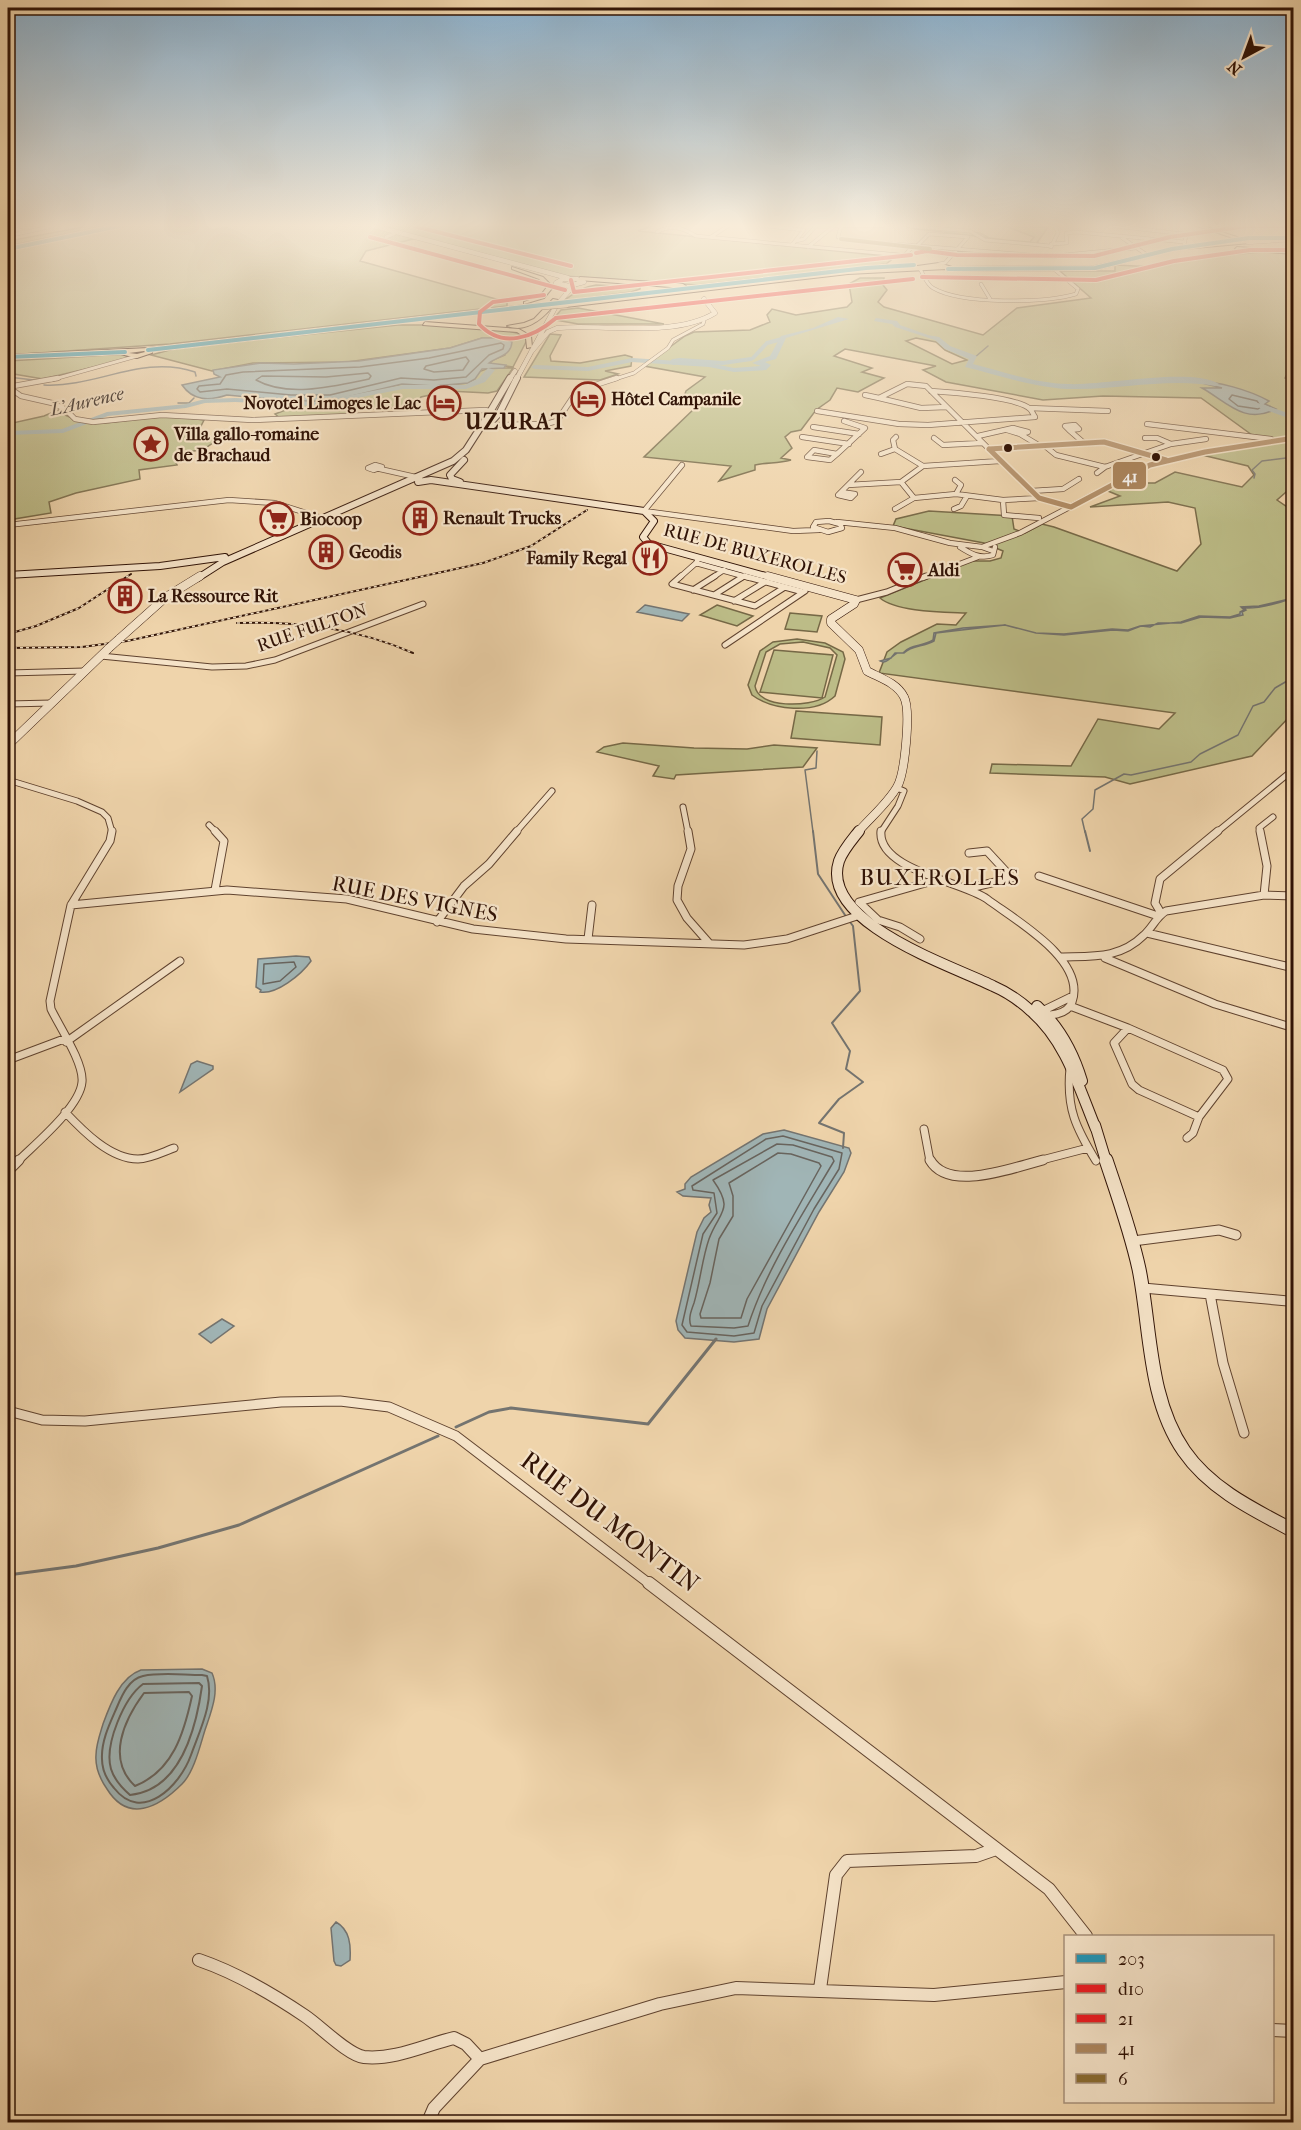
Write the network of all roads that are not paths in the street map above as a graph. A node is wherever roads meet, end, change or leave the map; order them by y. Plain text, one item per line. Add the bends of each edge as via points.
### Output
1 (367, 325) edge
2 (375, 325) edge
3 (397, 325) edge
4 (446, 325) edge
5 (542, 325) edge
6 (544, 325) edge
7 (587, 325) edge
8 (674, 325) edge
9 (698, 325) edge
10 (593, 326) junction
11 (670, 326) junction
12 (343, 329) junction
13 (688, 332) junction
14 (530, 349) junction
15 (149, 351) junction
16 (125, 356) junction
17 (8, 358) edge
18 (8, 389) edge
19 (931, 391) junction
20 (865, 395) dead end
21 (879, 398) junction
22 (502, 406) junction
23 (948, 407) junction
24 (1029, 408) junction
25 (817, 411) dead end
26 (1108, 411) dead end
27 (489, 412) junction
28 (834, 415) junction
29 (490, 423) junction
30 (963, 423) junction
31 (1147, 424) dead end
32 (510, 425) junction
33 (813, 427) dead end
34 (1007, 430) junction
35 (1069, 430) dead end
36 (859, 434) junction
37 (1020, 434) junction
38 (978, 436) junction
39 (802, 437) dead end
40 (896, 437) dead end
41 (934, 438) dead end
42 (1145, 438) dead end
43 (1293, 438) edge
44 (1206, 439) dead end
45 (1276, 441) junction
46 (982, 443) junction
47 (1084, 443) junction
48 (849, 444) junction
49 (1171, 444) junction
50 (1042, 446) junction
51 (895, 449) junction
52 (989, 449) junction
53 (1145, 453) junction
54 (837, 454) junction
55 (881, 454) dead end
56 (464, 460) junction
57 (1166, 460) junction
58 (1000, 461) junction
59 (682, 465) dead end
60 (923, 466) junction
61 (1105, 467) junction
62 (861, 472) dead end
63 (1097, 473) dead end
64 (406, 479) junction
65 (422, 479) junction
66 (1079, 479) dead end
67 (955, 480) dead end
68 (901, 482) junction
69 (848, 484) junction
70 (496, 489) junction
71 (1031, 491) junction
72 (841, 492) dead end
73 (956, 494) junction
74 (966, 496) junction
75 (914, 498) junction
76 (1039, 498) junction
77 (1002, 500) junction
78 (1071, 507) junction
79 (895, 509) dead end
80 (954, 509) dead end
81 (644, 511) junction
82 (339, 513) junction
83 (1039, 518) dead end
84 (325, 519) junction
85 (837, 522) junction
86 (8, 525) edge
87 (863, 525) junction
88 (813, 526) junction
89 (842, 528) junction
90 (819, 530) junction
91 (793, 531) junction
92 (1000, 542) junction
93 (950, 543) junction
94 (972, 547) junction
95 (982, 547) junction
96 (246, 551) junction
97 (993, 551) junction
98 (968, 552) junction
99 (978, 557) junction
100 (698, 560) junction
101 (951, 565) junction
102 (205, 567) junction
103 (724, 570) junction
104 (8, 575) edge
105 (744, 576) junction
106 (765, 582) junction
107 (785, 587) junction
108 (811, 587) junction
109 (693, 590) junction
110 (803, 592) junction
111 (714, 595) junction
112 (855, 600) junction
113 (734, 601) junction
114 (423, 604) dead end
115 (725, 645) dead end
116 (100, 656) junction
117 (85, 671) junction
118 (8, 673) edge
119 (52, 703) junction
120 (8, 704) edge
121 (8, 745) edge
122 (1293, 769) edge
123 (8, 780) edge
124 (900, 789) junction
125 (552, 791) dead end
126 (683, 807) dead end
127 (1273, 817) dead end
128 (209, 825) dead end
129 (969, 854) dead end
130 (1039, 876) dead end
131 (936, 880) junction
132 (968, 888) junction
133 (215, 891) junction
134 (1264, 895) junction
135 (1293, 896) edge
136 (71, 905) junction
137 (592, 905) dead end
138 (1159, 915) junction
139 (857, 916) junction
140 (437, 922) junction
141 (1147, 933) junction
142 (588, 939) junction
143 (920, 939) dead end
144 (709, 943) junction
145 (1061, 957) junction
146 (1105, 958) junction
147 (180, 961) dead end
148 (1293, 968) edge
149 (1073, 996) junction
150 (1070, 1006) junction
151 (1041, 1013) junction
152 (1293, 1028) edge
153 (1126, 1029) junction
154 (65, 1040) junction
155 (8, 1060) edge
156 (1070, 1068) junction
157 (65, 1112) junction
158 (1199, 1117) junction
159 (924, 1129) dead end
160 (1077, 1129) junction
161 (1096, 1129) junction
162 (1187, 1137) dead end
163 (174, 1148) dead end
164 (1088, 1148) junction
165 (1096, 1161) dead end
166 (8, 1171) edge
167 (1236, 1235) dead end
168 (1133, 1241) junction
169 (1143, 1288) junction
170 (1209, 1294) junction
171 (1293, 1305) edge
172 (8, 1411) edge
173 (1244, 1433) dead end
174 (1293, 1531) edge
175 (996, 1849) junction
176 (1085, 1935) edge
177 (198, 1960) dead end
178 (1064, 1982) edge
179 (820, 1989) junction
180 (1274, 2030) edge
181 (1293, 2031) edge
182 (480, 2059) junction
183 (428, 2122) edge

1 - 15 main road
2 - 12 main road
3 - 12 main road
4 - 14 main road via 499,328 526,335
5 - 14 street
6 - 14 street
7 - 10 street
8 - 11 street
9 - 13 street
10 - 11 street
10 - 14 street via 552,330
11 - 13 street
12 - 15 main road
13 - 32 street via 628,376 577,392 557,421
14 - 22 street
14 - 27 street
15 - 16 main road
15 - 16 main road via 134,349
16 - 17 main road
16 - 18 street via 56,379
18 - 27 street via 57,405 75,418 90,422 162,414 252,420
19 - 21 street via 910,383
19 - 23 street
19 - 24 street via 960,392
20 - 21 street
21 - 23 street via 921,408
22 - 29 street
22 - 32 street via 497,420
23 - 30 street
24 - 26 street
24 - 30 street via 1035,417 1032,419
25 - 28 street
27 - 29 street
27 - 29 street via 495,413
28 - 30 street via 899,424
28 - 36 street via 832,418 865,429
29 - 32 street
29 - 56 street
29 - 65 street via 453,461
30 - 38 street
31 - 45 street
33 - 36 street
34 - 37 street
34 - 37 street via 1029,432
34 - 38 street
35 - 47 street
36 - 48 street
37 - 50 street
38 - 46 street
39 - 48 street
40 - 51 street
41 - 46 street via 943,445
42 - 49 street
43 - 45 street
44 - 49 street
45 - 57 street
46 - 52 street
47 - 50 street
47 - 53 street via 1116,443
48 - 54 street
49 - 53 street
50 - 52 street
50 - 61 street via 1056,455
51 - 55 street
51 - 60 street
52 - 58 street
53 - 57 street
53 - 61 street
54 - 54 street via 814,450 807,457 830,460
56 - 65 street
56 - 70 street via 451,473 452,479
57 - 78 street via 1134,472
58 - 60 street
58 - 71 street
59 - 81 street
60 - 68 street
61 - 63 street
62 - 69 street
64 - 65 street
64 - 65 street via 381,467
64 - 82 street
65 - 70 street
65 - 82 street
66 - 71 street via 1063,489
67 - 73 street via 961,485
68 - 69 street
68 - 75 street
69 - 72 street
70 - 81 street
71 - 76 street
73 - 74 street
73 - 75 street
74 - 77 street
74 - 80 street via 961,507
75 - 79 street
76 - 77 street
76 - 78 street
77 - 83 street via 1004,515
78 - 92 street
81 - 91 street
81 - 100 street, RUE DE BUXEROLLES via 654,521 643,537 647,543
82 - 84 street
84 - 86 street via 275,503 240,500
84 - 96 street
85 - 87 street
85 - 88 street via 820,521
85 - 89 street
87 - 89 street
87 - 93 street via 895,528
88 - 90 street
88 - 91 street
89 - 90 street via 833,532
90 - 91 street
92 - 95 street
92 - 97 street
93 - 94 street
93 - 98 street
94 - 95 street
94 - 98 street
95 - 97 street
96 - 102 street
96 - 102 street
97 - 99 street via 991,556
98 - 99 street
98 - 101 street
99 - 101 street
100 - 103 street
100 - 108 street, RUE DE BUXEROLLES
100 - 109 street via 672,584
101 - 112 street via 873,597
102 - 104 street via 180,565
102 - 116 street, bridge
103 - 105 street
103 - 109 street
105 - 106 street
105 - 111 street
106 - 107 street
106 - 113 street
107 - 110 street
107 - 113 street via 755,606
108 - 110 street
108 - 112 street, RUE DE BUXEROLLES
109 - 111 street
110 - 115 street
111 - 113 street
112 - 124 street, RUE DE BUXEROLLES via 831,623 859,650 867,671 894,686 905,698
114 - 116 street, RUE FULTON via 275,660 246,666 212,667
116 - 117 street
117 - 118 street
117 - 119 street
119 - 120 street
119 - 121 street
122 - 138 street via 1160,879 1155,903
123 - 136 street via 103,813 113,829 110,841
124 - 131 street via 900,807 882,826 881,840 894,855
124 - 139 street, RUE DE BUXEROLLES via 839,861 837,884
125 - 140 street via 489,864 464,886
126 - 144 street via 691,849 677,900
127 - 134 street via 1259,828 1266,866
128 - 133 street via 224,841
129 - 132 street via 987,851 1012,878
130 - 138 street
131 - 132 street
131 - 143 street via 859,902 878,920
132 - 145 street
133 - 136 street, RUE DES VIGNES
133 - 140 street, RUE DES VIGNES via 347,899
134 - 135 street
134 - 138 street
136 - 154 street via 50,1001
137 - 142 street
138 - 141 street
139 - 144 street, RUE DES VIGNES via 764,944
139 - 151 street, RUE DE BUXEROLLES via 878,931 996,987
140 - 142 street, RUE DES VIGNES via 472,929
141 - 146 street via 1125,952
141 - 148 street
142 - 144 street, RUE DES VIGNES
145 - 146 street
145 - 149 street via 1073,984
146 - 152 street via 1215,1004
147 - 154 street
149 - 150 street
149 - 151 street
150 - 151 street via 1055,1014
150 - 153 street
151 - 156 street, RUE DE BUXEROLLES
151 - 161 street, RUE DE BUXEROLLES via 1065,1036 1074,1054
153 - 158 street via 1114,1043 1132,1084
153 - 158 street via 1223,1070 1228,1078
154 - 155 street
154 - 157 street via 82,1082
156 - 160 street via 1067,1090
156 - 161 street, RUE DE BUXEROLLES
157 - 163 street via 82,1132 116,1152 138,1159
157 - 166 street
158 - 162 street via 1193,1133
159 - 164 street via 930,1162 957,1177 984,1175
160 - 161 street
160 - 164 street
161 - 168 street, RUE DE BUXEROLLES
164 - 165 street
167 - 168 street via 1219,1230
168 - 169 street, RUE DE BUXEROLLES
169 - 170 street
169 - 174 street, RUE DE BUXEROLLES via 1163,1404 1174,1436 1217,1485
170 - 171 street via 1288,1301
170 - 173 street via 1223,1363
172 - 175 street, RUE DU MONTIN via 42,1420 85,1421 280,1402 340,1401 389,1407 456,1436
175 - 176 street, RUE DU MONTIN via 1049,1889
175 - 179 street via 976,1856 847,1861 836,1875
177 - 182 street via 220,1966 284,2003 361,2057 394,2055 454,2038
178 - 179 street via 934,1995
179 - 182 street via 735,1988 660,2004
180 - 181 street
182 - 183 street via 434,2108

